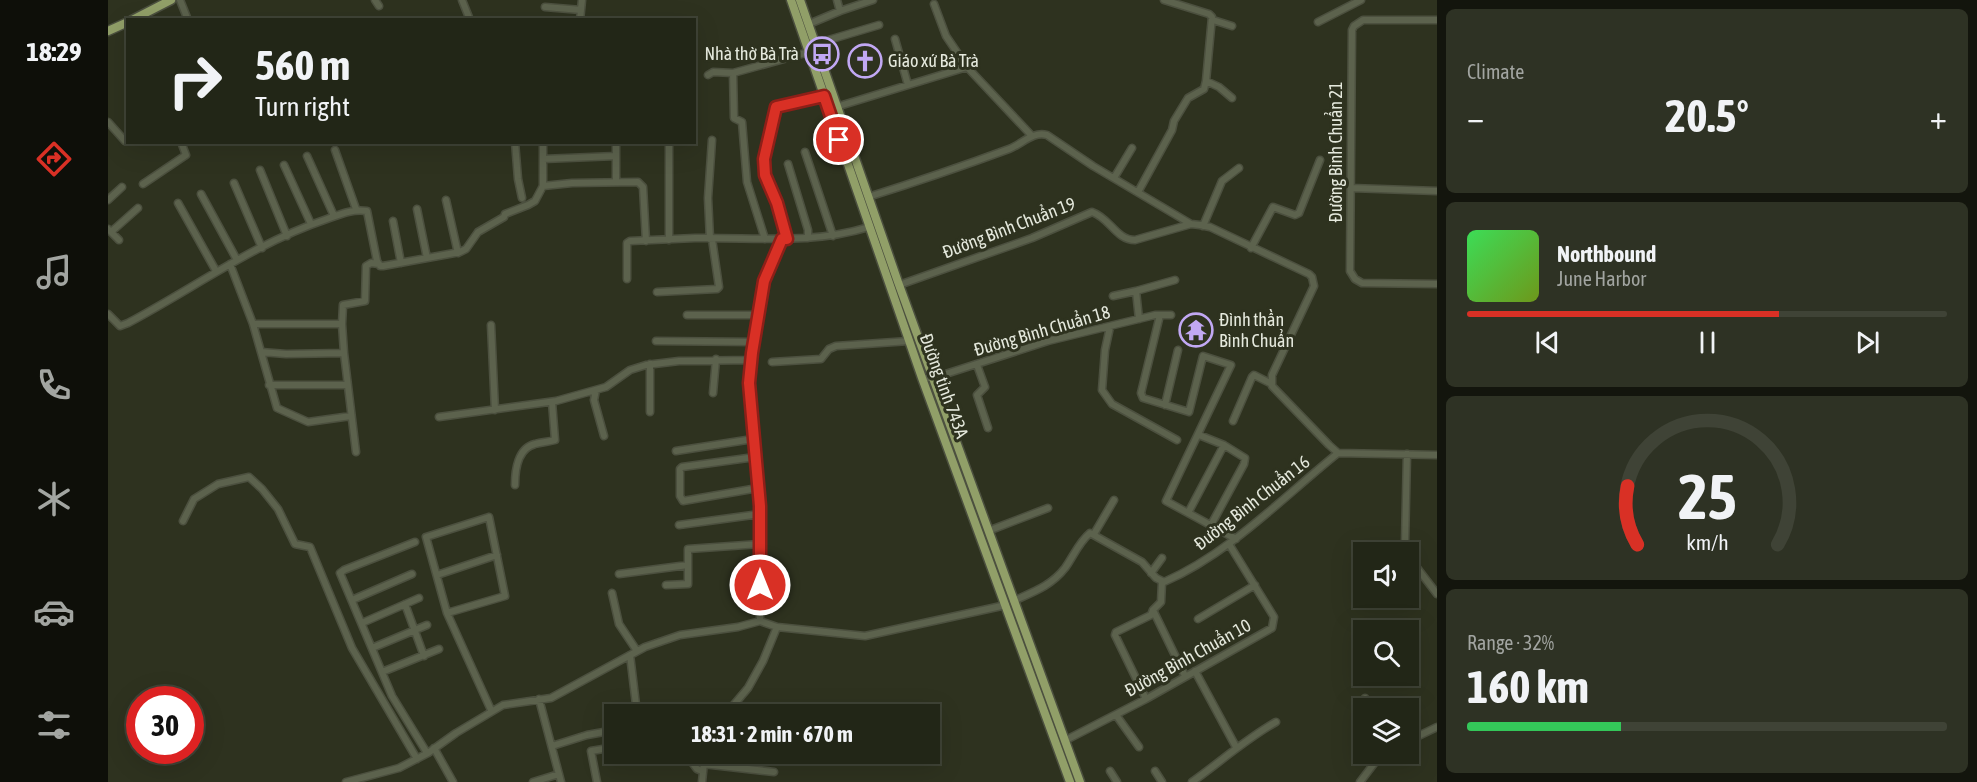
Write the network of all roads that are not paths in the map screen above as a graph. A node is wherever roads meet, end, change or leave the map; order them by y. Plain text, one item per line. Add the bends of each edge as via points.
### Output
1 (171, 0) edge
2 (180, 0) edge
3 (462, 0) edge
4 (582, 0) edge
5 (790, 0) edge
6 (800, 0) edge
7 (837, 0) edge
8 (873, 0) edge
9 (1164, 0) edge
10 (1361, 0) edge
11 (865, 1) edge
12 (934, 4) dead end
13 (545, 8) dead end
14 (581, 10) junction
15 (840, 11) junction
16 (136, 18) edge
17 (187, 18) edge
18 (469, 18) edge
19 (580, 18) edge
20 (1213, 20) junction
21 (1437, 20) edge
22 (1318, 22) dead end
23 (126, 23) edge
24 (809, 24) junction
25 (879, 25) dead end
26 (1232, 26) dead end
27 (108, 31) edge
28 (895, 39) dead end
29 (815, 44) junction
30 (809, 52) junction
31 (818, 63) junction
32 (967, 67) junction
33 (733, 73) junction
34 (708, 75) dead end
35 (1206, 81) junction
36 (908, 85) junction
37 (824, 96) junction
38 (1232, 98) dead end
39 (836, 106) junction
40 (108, 122) edge
41 (1032, 136) junction
42 (712, 140) dead end
43 (126, 141) edge
44 (182, 144) edge
45 (515, 144) edge
46 (543, 144) edge
47 (616, 144) edge
48 (669, 144) edge
49 (1132, 148) dead end
50 (335, 150) dead end
51 (805, 152) dead end
52 (307, 156) dead end
53 (616, 156) junction
54 (543, 159) junction
55 (1320, 160) dead end
56 (788, 164) dead end
57 (284, 165) dead end
58 (1239, 168) dead end
59 (260, 170) dead end
60 (1114, 178) junction
61 (616, 182) junction
62 (234, 183) dead end
63 (143, 184) dead end
64 (543, 186) junction
65 (122, 187) dead end
66 (1351, 188) junction
67 (1437, 191) edge
68 (1138, 192) junction
69 (201, 194) dead end
70 (868, 197) junction
71 (522, 198) dead end
72 (108, 200) edge
73 (446, 200) dead end
74 (178, 204) dead end
75 (138, 208) dead end
76 (356, 209) junction
77 (417, 209) dead end
78 (334, 216) junction
79 (393, 221) dead end
80 (311, 224) junction
81 (1191, 224) junction
82 (1203, 226) junction
83 (870, 227) junction
84 (110, 231) edge
85 (287, 236) junction
86 (833, 236) junction
87 (808, 238) junction
88 (711, 239) junction
89 (765, 239) junction
90 (785, 239) junction
91 (119, 240) dead end
92 (669, 240) junction
93 (646, 241) junction
94 (262, 248) junction
95 (1251, 248) junction
96 (458, 253) junction
97 (428, 258) junction
98 (237, 260) junction
99 (401, 263) junction
100 (230, 264) junction
101 (379, 264) junction
102 (216, 271) junction
103 (627, 279) dead end
104 (1175, 280) dead end
105 (1437, 284) edge
106 (899, 285) junction
107 (1136, 291) junction
108 (657, 292) dead end
109 (1113, 296) dead end
110 (108, 314) edge
111 (687, 315) dead end
112 (758, 315) junction
113 (1160, 315) junction
114 (1171, 315) dead end
115 (1139, 319) junction
116 (253, 324) junction
117 (342, 324) junction
118 (491, 325) dead end
119 (1110, 327) junction
120 (657, 341) dead end
121 (909, 341) junction
122 (754, 342) junction
123 (1178, 350) dead end
124 (261, 352) junction
125 (344, 352) junction
126 (716, 359) junction
127 (751, 360) junction
128 (772, 362) dead end
129 (650, 364) junction
130 (977, 365) junction
131 (922, 378) junction
132 (933, 378) junction
133 (1272, 384) junction
134 (269, 385) junction
135 (347, 385) junction
136 (596, 390) junction
137 (713, 393) dead end
138 (552, 402) junction
139 (1165, 405) junction
140 (495, 410) junction
141 (650, 412) dead end
142 (351, 416) junction
143 (439, 417) dead end
144 (1233, 421) dead end
145 (988, 428) dead end
146 (1199, 435) junction
147 (604, 436) dead end
148 (753, 439) junction
149 (1177, 440) dead end
150 (1224, 445) junction
151 (356, 452) dead end
152 (676, 452) dead end
153 (1338, 453) junction
154 (1407, 454) junction
155 (1437, 454) edge
156 (755, 458) junction
157 (515, 485) dead end
158 (758, 488) junction
159 (1114, 500) dead end
160 (1048, 508) dead end
161 (1188, 513) junction
162 (760, 514) junction
163 (183, 521) dead end
164 (679, 525) dead end
165 (1211, 525) junction
166 (988, 531) junction
167 (1094, 534) junction
168 (1236, 539) junction
169 (415, 542) dead end
170 (1405, 542) edge
171 (760, 544) junction
172 (1229, 544) junction
173 (497, 555) junction
174 (1162, 558) dead end
175 (688, 565) junction
176 (1419, 569) edge
177 (1151, 573) junction
178 (412, 574) dead end
179 (619, 574) dead end
180 (437, 575) junction
181 (1162, 582) junction
182 (666, 585) dead end
183 (1255, 585) junction
184 (612, 592) dead end
185 (1437, 594) edge
186 (419, 598) dead end
187 (352, 600) junction
188 (1009, 603) junction
189 (405, 604) junction
190 (1153, 610) junction
191 (447, 613) junction
192 (1198, 619) dead end
193 (760, 621) junction
194 (362, 623) junction
195 (427, 625) dead end
196 (777, 627) junction
197 (414, 630) junction
198 (372, 648) junction
199 (439, 649) dead end
200 (637, 651) junction
201 (630, 655) junction
202 (424, 656) junction
203 (1195, 671) junction
204 (382, 672) junction
205 (1185, 676) junction
206 (539, 699) junction
207 (1146, 699) junction
208 (637, 704) edge
209 (734, 704) edge
210 (491, 710) junction
211 (1116, 715) junction
212 (1276, 722) dead end
213 (1060, 726) junction
214 (1050, 728) junction
215 (1437, 728) edge
216 (604, 732) edge
217 (1419, 736) edge
218 (1064, 741) junction
219 (552, 746) junction
220 (1139, 747) dead end
221 (1236, 747) junction
222 (434, 748) junction
223 (604, 749) edge
224 (427, 753) junction
225 (417, 759) junction
226 (693, 764) edge
227 (704, 764) edge
228 (1374, 764) edge
229 (703, 768) junction
230 (1110, 771) dead end
231 (1155, 771) dead end
232 (774, 772) dead end
233 (559, 774) junction
234 (1200, 780) edge
235 (346, 782) edge
236 (453, 782) edge
237 (533, 782) edge
238 (561, 782) edge
239 (597, 782) edge
240 (702, 782) edge
241 (1070, 782) edge
242 (1080, 782) edge
243 (1117, 782) edge
244 (1162, 782) edge
245 (1192, 782) edge
246 (1360, 782) edge

1 - 16 main road
2 - 17 street
3 - 18 street
4 - 14 street
5 - 30 main road, Đường tỉnh 743A
6 - 24 main road, Đường tỉnh 743A
7 - 15 street
8 - 11 street
9 - 20 street via 1209,14
10 - 22 street
11 - 15 street
12 - 32 street via 946,36
13 - 14 street
14 - 19 street
15 - 24 street
20 - 26 street
20 - 35 street
21 - 66 street, Đường Bình Chuẩn 21 via 1363,20 1354,26
23 - 27 main road
24 - 29 main road, Đường tỉnh 743A
25 - 29 street
28 - 36 street
29 - 31 main road, Đường tỉnh 743A
30 - 31 main road, Đường tỉnh 743A
30 - 33 street
31 - 37 main road, Đường tỉnh 743A
31 - 39 main road, Đường tỉnh 743A
32 - 36 street
32 - 41 street
33 - 34 street
33 - 89 street via 734,120 742,123 747,183
35 - 38 street
35 - 68 street via 1204,89 1188,98
36 - 39 street
37 - 83 main road, Đường tỉnh 743A
37 - 90 street via 776,107 772,119 765,150 765,175 777,203
39 - 70 main road, Đường tỉnh 743A
40 - 43 street
41 - 60 street via 1047,135
41 - 70 street via 999,153
42 - 88 street via 708,198
44 - 63 street via 186,154
45 - 71 street
46 - 54 street
47 - 53 street
48 - 92 street
49 - 60 street
50 - 76 street
51 - 86 street
52 - 78 street
53 - 54 street
53 - 61 street
54 - 64 street
55 - 95 street via 1299,213 1273,207
56 - 87 street
57 - 80 street
58 - 82 street via 1222,181
59 - 85 street
60 - 68 street
61 - 64 street
61 - 93 street via 638,182 643,187
62 - 94 street
64 - 96 street via 535,201 478,232 466,249
65 - 72 street
66 - 67 street
66 - 105 street, Đường Bình Chuẩn 21 via 1350,271 1355,279 1362,283
68 - 81 street
69 - 98 street
70 - 106 main road, Đường tỉnh 743A
73 - 96 street
74 - 102 street
75 - 84 street
76 - 78 street
76 - 101 street via 369,215
77 - 97 street
78 - 80 street
79 - 99 street
80 - 85 street
81 - 82 street
81 - 106 street, Đường Bình Chuẩn 19 via 1129,240 1092,212 1032,238
82 - 95 street
83 - 86 street
83 - 121 main road, Đường tỉnh 743A
84 - 91 street
85 - 94 street
86 - 87 street
87 - 90 street
88 - 89 street
88 - 92 street
88 - 108 street via 717,289
89 - 90 street
90 - 112 street via 764,281
92 - 93 street
93 - 103 street via 627,243
94 - 98 street
95 - 133 street via 1309,274 1314,286 1272,375
96 - 97 street
97 - 99 street
98 - 100 street
99 - 101 street
100 - 102 street
100 - 116 street
101 - 117 street via 366,266 365,301 344,305
102 - 110 street via 120,326
104 - 107 street
106 - 132 main road, Đường tỉnh 743A
107 - 109 street
107 - 115 street
111 - 112 street
112 - 122 street
113 - 114 street, Đường Bình Chuẩn 18
113 - 115 street, Đường Bình Chuẩn 18
113 - 139 street via 1141,396
115 - 119 street, Đường Bình Chuẩn 18
116 - 117 street
116 - 124 street
117 - 125 street
118 - 140 street
119 - 130 street, Đường Bình Chuẩn 18 via 1048,341
119 - 149 street via 1102,390 1105,396 1112,404
120 - 122 street
121 - 128 street via 836,346 821,359
121 - 131 main road, Đường tỉnh 743A
122 - 127 street
123 - 139 street
124 - 125 street
124 - 134 street
125 - 135 street
126 - 127 street
126 - 129 street
126 - 137 street
127 - 148 street
129 - 136 street via 630,370
129 - 141 street
130 - 132 street, Đường Bình Chuẩn 18
130 - 145 street via 984,387 977,395
131 - 132 street, Đường Bình Chuẩn 18
131 - 188 main road, Đường tỉnh 743A
132 - 166 main road, Đường tỉnh 743A
133 - 144 street via 1254,375
133 - 153 street
134 - 135 street
134 - 142 street via 277,408 300,420
135 - 142 street
136 - 138 street
136 - 147 street via 594,400
138 - 140 street
138 - 157 street via 555,440 532,444 524,450
139 - 146 street via 1189,412 1203,356 1232,365
140 - 143 street
142 - 151 street
146 - 150 street
146 - 161 street via 1166,501
148 - 152 street
148 - 156 street
150 - 161 street
150 - 165 street via 1245,458
153 - 154 street
153 - 168 street, Đường Bình Chuẩn 16
154 - 155 street
154 - 170 street
156 - 158 street
156 - 158 street via 682,467 680,496 683,501
158 - 162 street
159 - 167 street
160 - 166 street
161 - 165 street
162 - 164 street
162 - 171 street
163 - 225 street via 194,499 218,484 249,477 262,489 278,509 295,544 310,547 352,648
165 - 168 street
166 - 188 main road, Đường tỉnh 743A
167 - 177 street via 1142,562
167 - 188 street via 1087,535 1050,584
168 - 172 street, Đường Bình Chuẩn 16
169 - 187 street via 340,573
171 - 175 street via 688,549
171 - 193 street
172 - 181 street, Đường Bình Chuẩn 16
172 - 183 street, Đường Bình Chuẩn 10
173 - 180 street
173 - 180 street via 489,517 426,537
173 - 191 street via 505,596
174 - 177 street
175 - 179 street
175 - 182 street via 688,584
176 - 185 street
177 - 181 street
178 - 187 street
180 - 191 street
181 - 190 street via 1161,602
183 - 192 street
183 - 203 street, Đường Bình Chuẩn 10 via 1274,617 1272,628
184 - 200 street via 619,624
186 - 189 street
187 - 194 street
188 - 196 street via 865,636
188 - 213 main road, Đường tỉnh 743A
188 - 214 main road, Đường tỉnh 743A
189 - 194 street
189 - 197 street
190 - 205 street
190 - 207 street via 1151,615 1115,635
191 - 210 street
193 - 196 street
193 - 200 street via 680,635
194 - 198 street
195 - 197 street
196 - 209 street via 763,661
197 - 198 street
197 - 202 street
198 - 204 street
199 - 202 street
200 - 201 street
201 - 206 street via 563,693
201 - 208 street
202 - 204 street
203 - 205 street, Đường Bình Chuẩn 10
203 - 221 street
204 - 224 street
205 - 207 street, Đường Bình Chuẩn 10
206 - 210 street
206 - 219 street
207 - 211 street, Đường Bình Chuẩn 10
210 - 222 street
211 - 218 street, Đường Bình Chuẩn 10
211 - 220 street
212 - 221 street
213 - 214 main road
213 - 218 main road, Đường tỉnh 743A
214 - 241 main road, Đường tỉnh 743A
215 - 217 street
216 - 219 street
218 - 242 main road, Đường tỉnh 743A
219 - 233 street
221 - 234 street
222 - 224 street
222 - 236 street
223 - 239 street via 591,751
224 - 225 street
225 - 235 street via 386,773
226 - 229 street via 697,769
227 - 229 street
228 - 246 street
229 - 232 street
229 - 240 street
230 - 243 street
231 - 244 street
233 - 237 street
233 - 238 street
234 - 245 street

